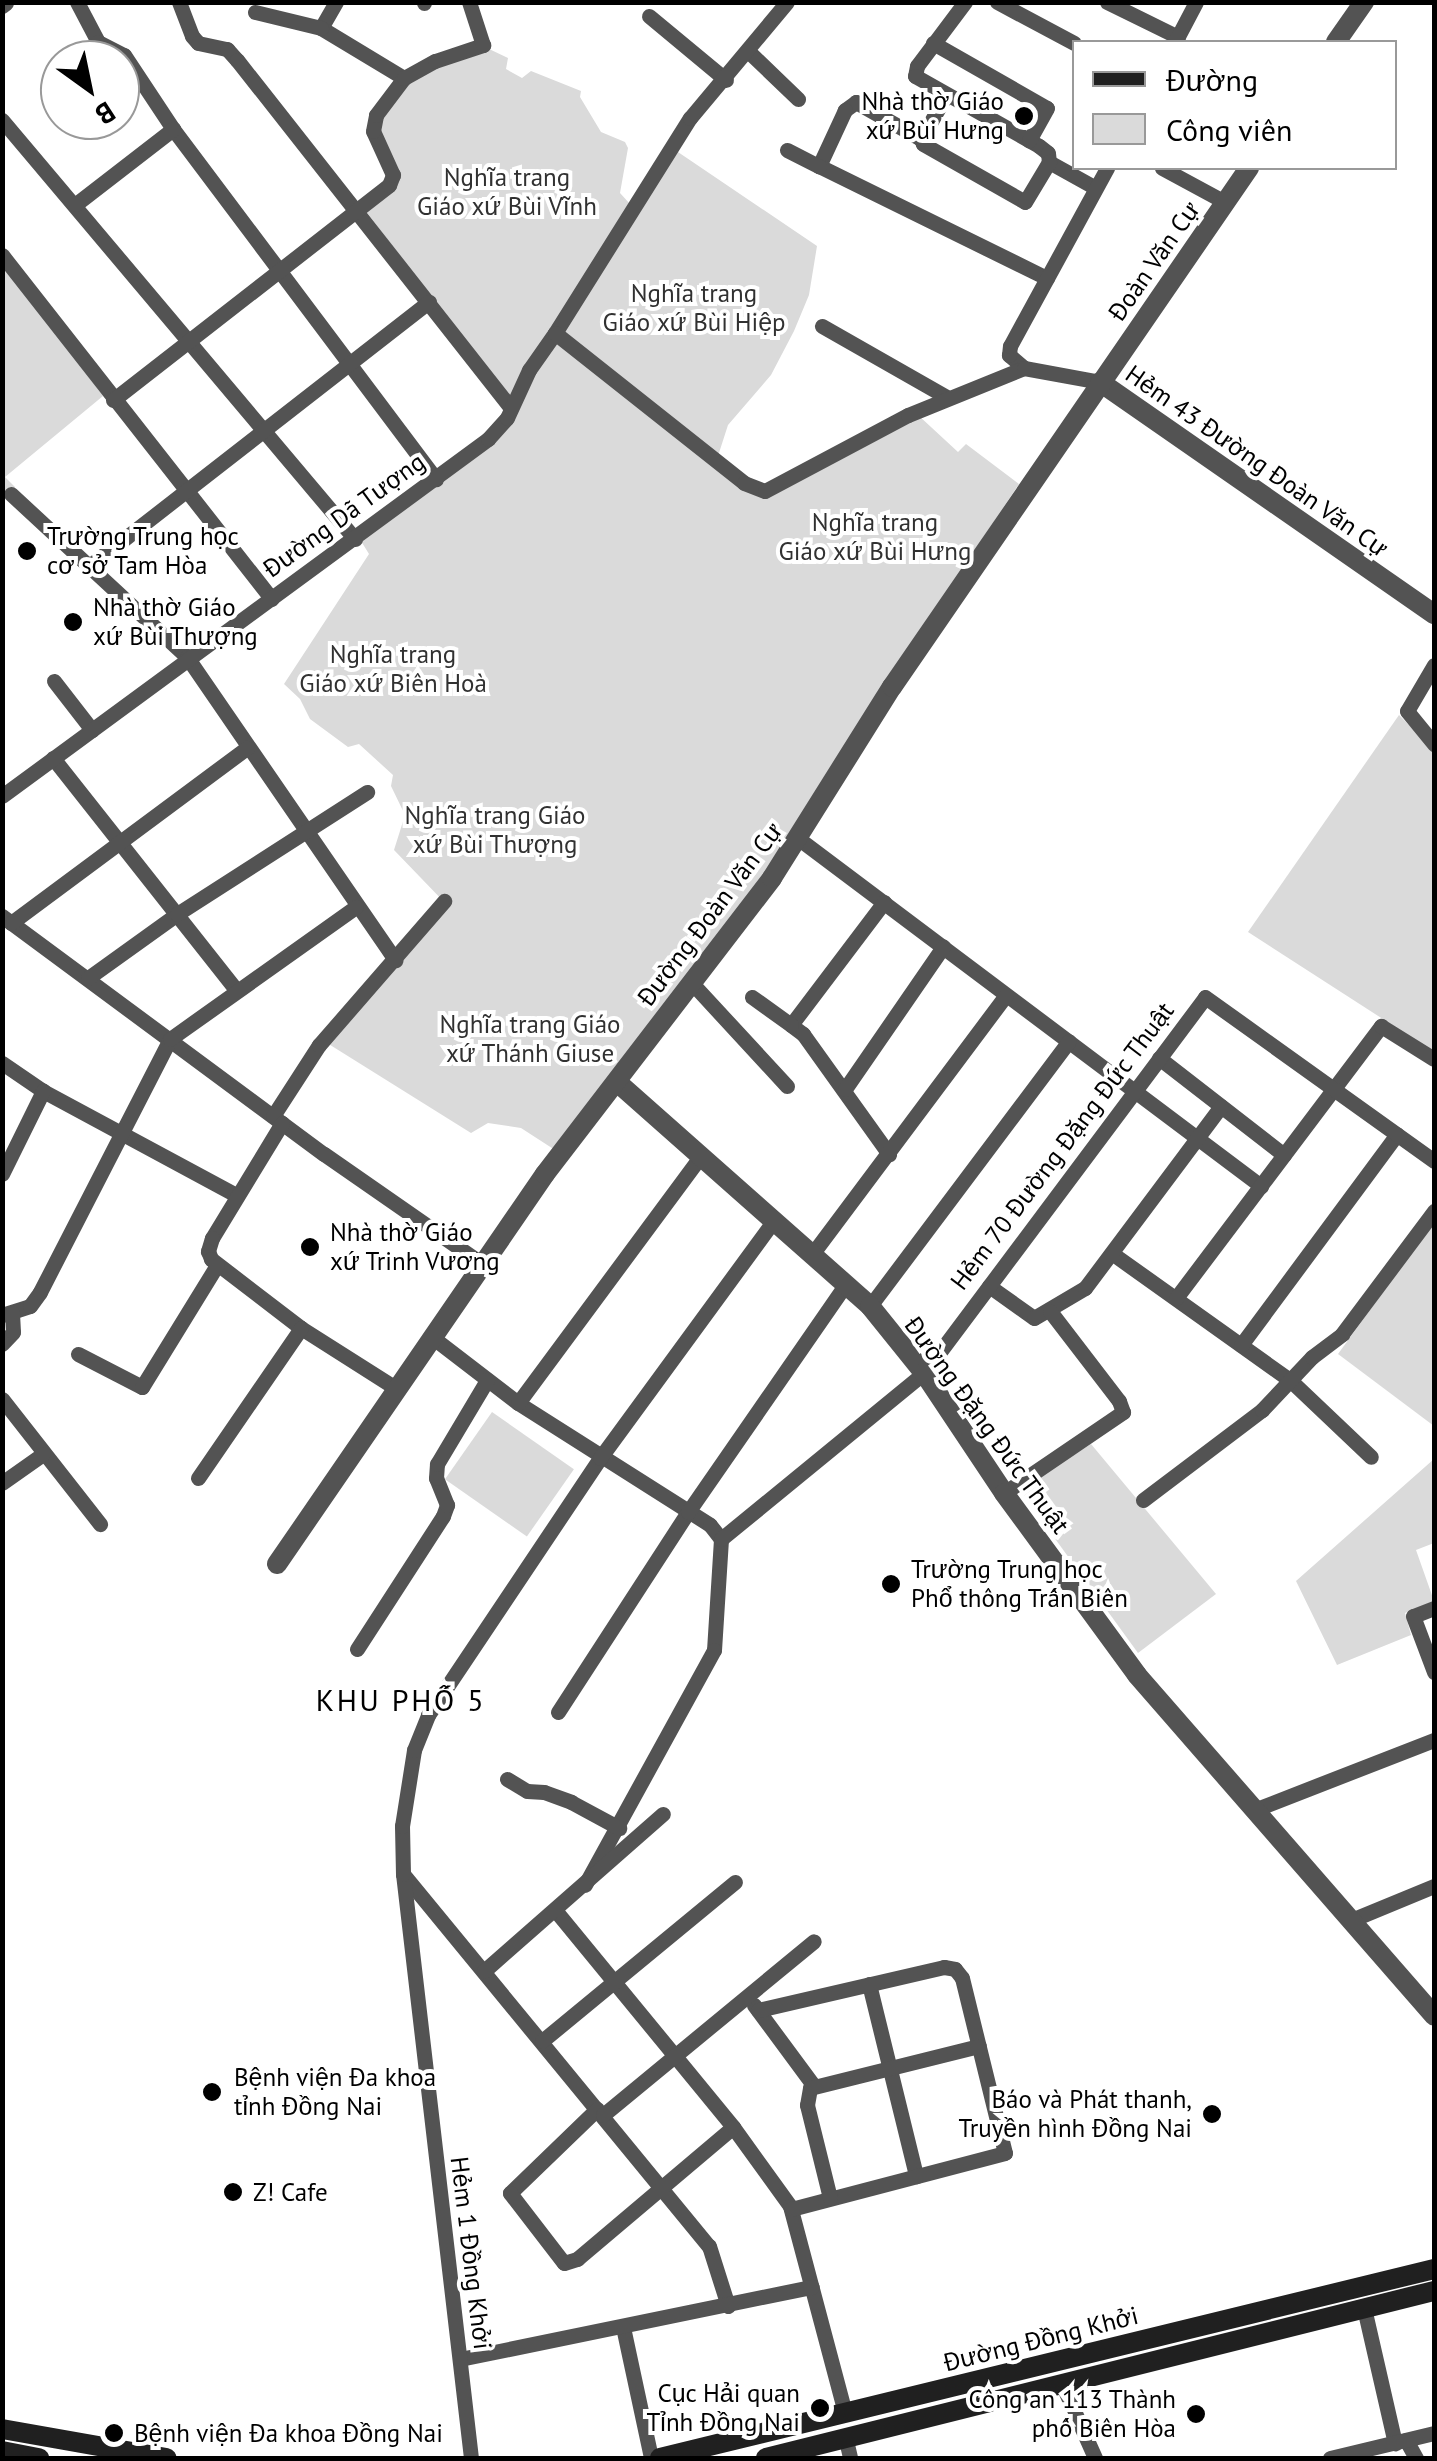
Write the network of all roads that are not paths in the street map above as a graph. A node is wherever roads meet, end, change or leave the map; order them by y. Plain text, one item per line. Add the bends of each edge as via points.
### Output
1 (78, 2) edge
2 (179, 2) edge
3 (336, 2) edge
4 (470, 2) edge
5 (966, 2) edge
6 (997, 2) edge
7 (1107, 2) edge
8 (1196, 2) edge
9 (1364, 2) edge
10 (781, 5) edge
11 (255, 12) dead end
12 (648, 16) dead end
13 (321, 28) junction
14 (1176, 40) edge
15 (1337, 40) edge
16 (1072, 42) edge
17 (934, 43) junction
18 (748, 52) junction
19 (404, 78) junction
20 (726, 80) junction
21 (946, 95) junction
22 (798, 100) dead end
23 (2, 120) edge
24 (172, 129) junction
25 (920, 139) junction
26 (1029, 140) junction
27 (787, 150) dead end
28 (1049, 162) junction
29 (819, 166) junction
30 (1106, 170) edge
31 (1166, 170) edge
32 (1249, 170) edge
33 (1094, 188) junction
34 (1225, 202) junction
35 (76, 204) junction
36 (358, 209) junction
37 (2, 254) edge
38 (279, 271) junction
39 (1047, 278) junction
40 (429, 302) junction
41 (822, 326) dead end
42 (555, 333) junction
43 (190, 338) junction
44 (348, 365) junction
45 (1024, 368) junction
46 (1100, 382) junction
47 (948, 398) junction
48 (113, 400) junction
49 (510, 406) junction
50 (263, 433) junction
51 (436, 480) junction
52 (11, 494) dead end
53 (186, 494) junction
54 (356, 539) junction
55 (92, 564) junction
56 (272, 598) junction
57 (1434, 614) edge
58 (187, 657) junction
59 (1434, 665) edge
60 (54, 681) dead end
61 (92, 730) junction
62 (1434, 744) edge
63 (247, 748) junction
64 (53, 758) junction
65 (367, 792) dead end
66 (2, 796) edge
67 (302, 831) junction
68 (798, 838) junction
69 (119, 841) junction
70 (444, 901) dead end
71 (884, 902) junction
72 (356, 907) junction
73 (178, 914) junction
74 (7, 920) edge
75 (944, 947) junction
76 (395, 960) junction
77 (88, 978) junction
78 (690, 981) junction
79 (236, 990) junction
80 (1006, 994) junction
81 (752, 997) dead end
82 (791, 1025) junction
83 (170, 1038) junction
84 (1068, 1041) junction
85 (1159, 1058) junction
86 (1434, 1058) edge
87 (2, 1063) edge
88 (617, 1082) junction
89 (787, 1086) dead end
90 (845, 1089) junction
91 (1334, 1089) junction
92 (43, 1091) junction
93 (1134, 1091) junction
94 (1221, 1106) junction
95 (278, 1119) junction
96 (124, 1134) junction
97 (1397, 1134) junction
98 (1198, 1138) junction
99 (889, 1154) junction
100 (1284, 1155) junction
101 (701, 1156) junction
102 (1434, 1161) edge
103 (2, 1174) edge
104 (1261, 1186) junction
105 (236, 1195) junction
106 (1434, 1210) edge
107 (775, 1219) junction
108 (813, 1253) junction
109 (1113, 1254) junction
110 (482, 1264) junction
111 (216, 1265) junction
112 (846, 1284) junction
113 (989, 1286) junction
114 (1176, 1298) junction
115 (870, 1306) junction
116 (1050, 1310) junction
117 (7, 1314) edge
118 (302, 1328) junction
119 (432, 1336) junction
120 (2, 1344) edge
121 (1241, 1345) junction
122 (78, 1354) dead end
123 (924, 1373) junction
124 (487, 1380) junction
125 (1291, 1381) junction
126 (396, 1389) junction
127 (3, 1402) edge
128 (518, 1403) junction
129 (44, 1454) junction
130 (1371, 1456) dead end
131 (600, 1458) junction
132 (198, 1478) dead end
133 (2, 1483) edge
134 (1004, 1493) junction
135 (1143, 1500) dead end
136 (688, 1512) junction
137 (100, 1524) dead end
138 (721, 1538) junction
139 (277, 1564) dead end
140 (1434, 1608) edge
141 (357, 1649) dead end
142 (1434, 1672) edge
143 (558, 1712) dead end
144 (1434, 1740) edge
145 (507, 1778) dead end
146 (1254, 1810) junction
147 (664, 1814) dead end
148 (619, 1828) junction
149 (404, 1874) junction
150 (735, 1882) dead end
151 (586, 1884) junction
152 (1434, 1886) edge
153 (556, 1910) junction
154 (1349, 1920) junction
155 (814, 1941) dead end
156 (484, 1971) junction
157 (615, 1982) junction
158 (868, 1984) junction
159 (746, 1995) junction
160 (758, 2010) junction
161 (1434, 2016) edge
162 (542, 2041) junction
163 (979, 2046) junction
164 (675, 2054) junction
165 (889, 2068) junction
166 (814, 2086) junction
167 (600, 2112) junction
168 (734, 2127) junction
169 (916, 2176) junction
170 (662, 2188) junction
171 (830, 2198) junction
172 (791, 2209) junction
173 (1434, 2269) edge
174 (812, 2286) junction
175 (1434, 2290) edge
176 (728, 2306) junction
177 (1364, 2308) junction
178 (623, 2326) junction
179 (460, 2359) junction
180 (1063, 2386) junction
181 (942, 2389) junction
182 (845, 2412) junction
183 (949, 2414) junction
184 (2, 2429) edge
185 (1434, 2433) edge
186 (1400, 2442) junction
187 (848, 2449) edge
188 (2, 2451) edge
189 (39, 2458) edge
190 (166, 2458) edge
191 (471, 2458) edge
192 (651, 2458) edge
193 (660, 2458) edge
194 (766, 2458) edge
195 (1094, 2458) edge
196 (1330, 2458) edge
197 (1416, 2458) edge

1 - 24 street via 98,42 124,55
2 - 36 street via 198,43 227,49
3 - 13 street
4 - 19 street via 483,45
5 - 17 street
6 - 16 street
7 - 14 street
8 - 14 street
9 - 15 street
10 - 18 street, Đường Dã Tượng
11 - 13 street
12 - 20 street
13 - 19 street
17 - 21 street via 914,72
17 - 26 street via 1047,108
18 - 20 street, Đường Dã Tượng
18 - 22 street
19 - 36 street via 373,124 393,179
20 - 42 street, Đường Dã Tượng via 690,118
21 - 25 street
21 - 26 street
23 - 35 street
24 - 35 street
24 - 38 street
25 - 28 street via 1025,202
25 - 29 street via 856,102 845,110
26 - 28 street via 1046,151
27 - 29 street
28 - 33 street
29 - 39 street
30 - 33 street
31 - 34 street
32 - 34 street, Đoàn Văn Cự
33 - 39 street
34 - 46 street, Đoàn Văn Cự
35 - 43 street
36 - 38 street
36 - 40 street
37 - 48 street
38 - 43 street
38 - 44 street
39 - 45 street via 1010,346 1010,358
40 - 44 street
40 - 49 street
41 - 47 street
42 - 47 street via 744,484 766,491
42 - 49 street, Đường Dã Tượng
43 - 48 street
43 - 50 street
44 - 50 street
44 - 51 street
45 - 46 street
45 - 47 street
46 - 57 street, Hẻm 43 Đường Đoàn Văn Cự
46 - 68 street, Đường Đoàn Văn Cự via 892,686
48 - 53 street
49 - 51 street, Đường Dã Tượng via 500,428
50 - 53 street
50 - 54 street
51 - 54 street, Đường Dã Tượng
52 - 55 street
53 - 55 street
53 - 56 street
54 - 56 street, Đường Dã Tượng
55 - 58 street
56 - 58 street, Đường Dã Tượng
58 - 61 street, Đường Dã Tượng
58 - 63 street
59 - 62 street via 1407,711
60 - 61 street
61 - 64 street, Đường Dã Tượng
63 - 67 street
63 - 69 street
64 - 66 street, Đường Dã Tượng
64 - 69 street
65 - 67 street
67 - 72 street
67 - 73 street
68 - 71 street
68 - 78 street, Đường Đoàn Văn Cự
69 - 73 street
69 - 74 street
70 - 76 street
71 - 75 street
71 - 82 street
72 - 76 street
72 - 79 street
73 - 77 street
73 - 79 street
74 - 77 street
75 - 80 street
75 - 90 street
76 - 95 street via 319,1046
77 - 83 street
78 - 88 street, Đường Đoàn Văn Cự
78 - 89 street
79 - 83 street
80 - 84 street
80 - 99 street
81 - 82 street
82 - 90 street
83 - 95 street
83 - 96 street
84 - 93 street
84 - 115 street
85 - 91 street, Hẻm 70 Đường Đặng Đức Thuật via 1205,996
85 - 93 street, Hẻm 70 Đường Đặng Đức Thuật
85 - 94 street
86 - 91 street via 1381,1026
87 - 92 street
88 - 101 street, Đường Đặng Đức Thuật
88 - 110 street, Đường Đoàn Văn Cự
90 - 99 street
91 - 97 street
91 - 100 street
92 - 96 street
92 - 103 street
93 - 98 street
93 - 113 street, Hẻm 70 Đường Đặng Đức Thuật
94 - 98 street
94 - 100 street
95 - 105 street
95 - 110 street
96 - 105 street
96 - 117 street via 40,1292 30,1306
97 - 102 street
97 - 121 street
98 - 104 street
98 - 109 street
99 - 108 street
100 - 104 street
101 - 107 street, Đường Đặng Đức Thuật
101 - 128 street
104 - 114 street
105 - 111 street via 208,1251
106 - 125 street via 1351,1324
107 - 108 street, Đường Đặng Đức Thuật
107 - 131 street, Hẻm 1 Đồng Khởi
108 - 112 street, Đường Đặng Đức Thuật
109 - 114 street
109 - 116 street via 1091,1283
110 - 119 street, Đường Đoàn Văn Cự
111 - 118 street
111 - 122 street via 142,1386
112 - 115 street, Đường Đặng Đức Thuật
112 - 136 street
113 - 116 street via 1034,1318
113 - 123 street, Hẻm 70 Đường Đặng Đức Thuật
114 - 121 street
115 - 123 street, Đường Đặng Đức Thuật
116 - 134 street via 1122,1412
117 - 120 street via 13,1332
118 - 126 street
118 - 132 street
119 - 124 street
119 - 126 street, Đường Đoàn Văn Cự
121 - 125 street
123 - 134 street, Đường Đặng Đức Thuật
123 - 138 street, Hẻm 70 Đường Đặng Đức Thuật
124 - 128 street
124 - 141 street via 437,1464 447,1504 443,1516
125 - 130 street
125 - 135 street
126 - 139 street, Đường Đoàn Văn Cự
127 - 129 street
128 - 131 street
129 - 133 street
129 - 137 street
131 - 136 street
131 - 149 street, Hẻm 1 Đồng Khởi via 422,1727 402,1826
134 - 146 street, Đường Đặng Đức Thuật via 1137,1675
136 - 138 street
136 - 143 street
138 - 148 street via 714,1650
140 - 142 street via 1413,1616
144 - 146 street
145 - 148 street
146 - 154 street, Đường Đặng Đức Thuật
147 - 151 street
148 - 151 street
149 - 156 street
149 - 179 street, Hẻm 1 Đồng Khởi
150 - 157 street
151 - 153 street
152 - 154 street
153 - 156 street
153 - 157 street
154 - 161 street, Đường Đặng Đức Thuật
155 - 159 street
156 - 162 street
157 - 162 street
157 - 164 street
158 - 160 street
158 - 163 street via 955,1969
158 - 165 street
159 - 160 street
159 - 164 street
160 - 166 street
162 - 167 street
163 - 165 street
163 - 169 street via 1005,2153
164 - 167 street
164 - 168 street
165 - 166 street
165 - 169 street
166 - 171 street via 807,2101
167 - 170 street
167 - 170 street via 510,2193 558,2258 577,2259
168 - 170 street
168 - 172 street
169 - 171 street
170 - 176 street via 715,2257
171 - 172 street
172 - 174 street
173 - 181 main road, Đường Đồng Khởi
174 - 176 street
174 - 182 street
175 - 177 main road, Đường Đồng Khởi
176 - 178 street
177 - 180 main road, Đường Đồng Khởi
177 - 186 street
178 - 179 street
178 - 192 street
179 - 191 street, Hẻm 1 Đồng Khởi
180 - 183 main road, Đường Đồng Khởi
180 - 195 street
181 - 182 main road, Đường Đồng Khởi
181 - 183 main road
182 - 193 main road, Đường Đồng Khởi
183 - 187 main road, Đường Đồng Khởi
184 - 190 main road
185 - 186 street
186 - 196 street
186 - 197 street
187 - 194 main road, Đường Đồng Khởi
188 - 189 main road

